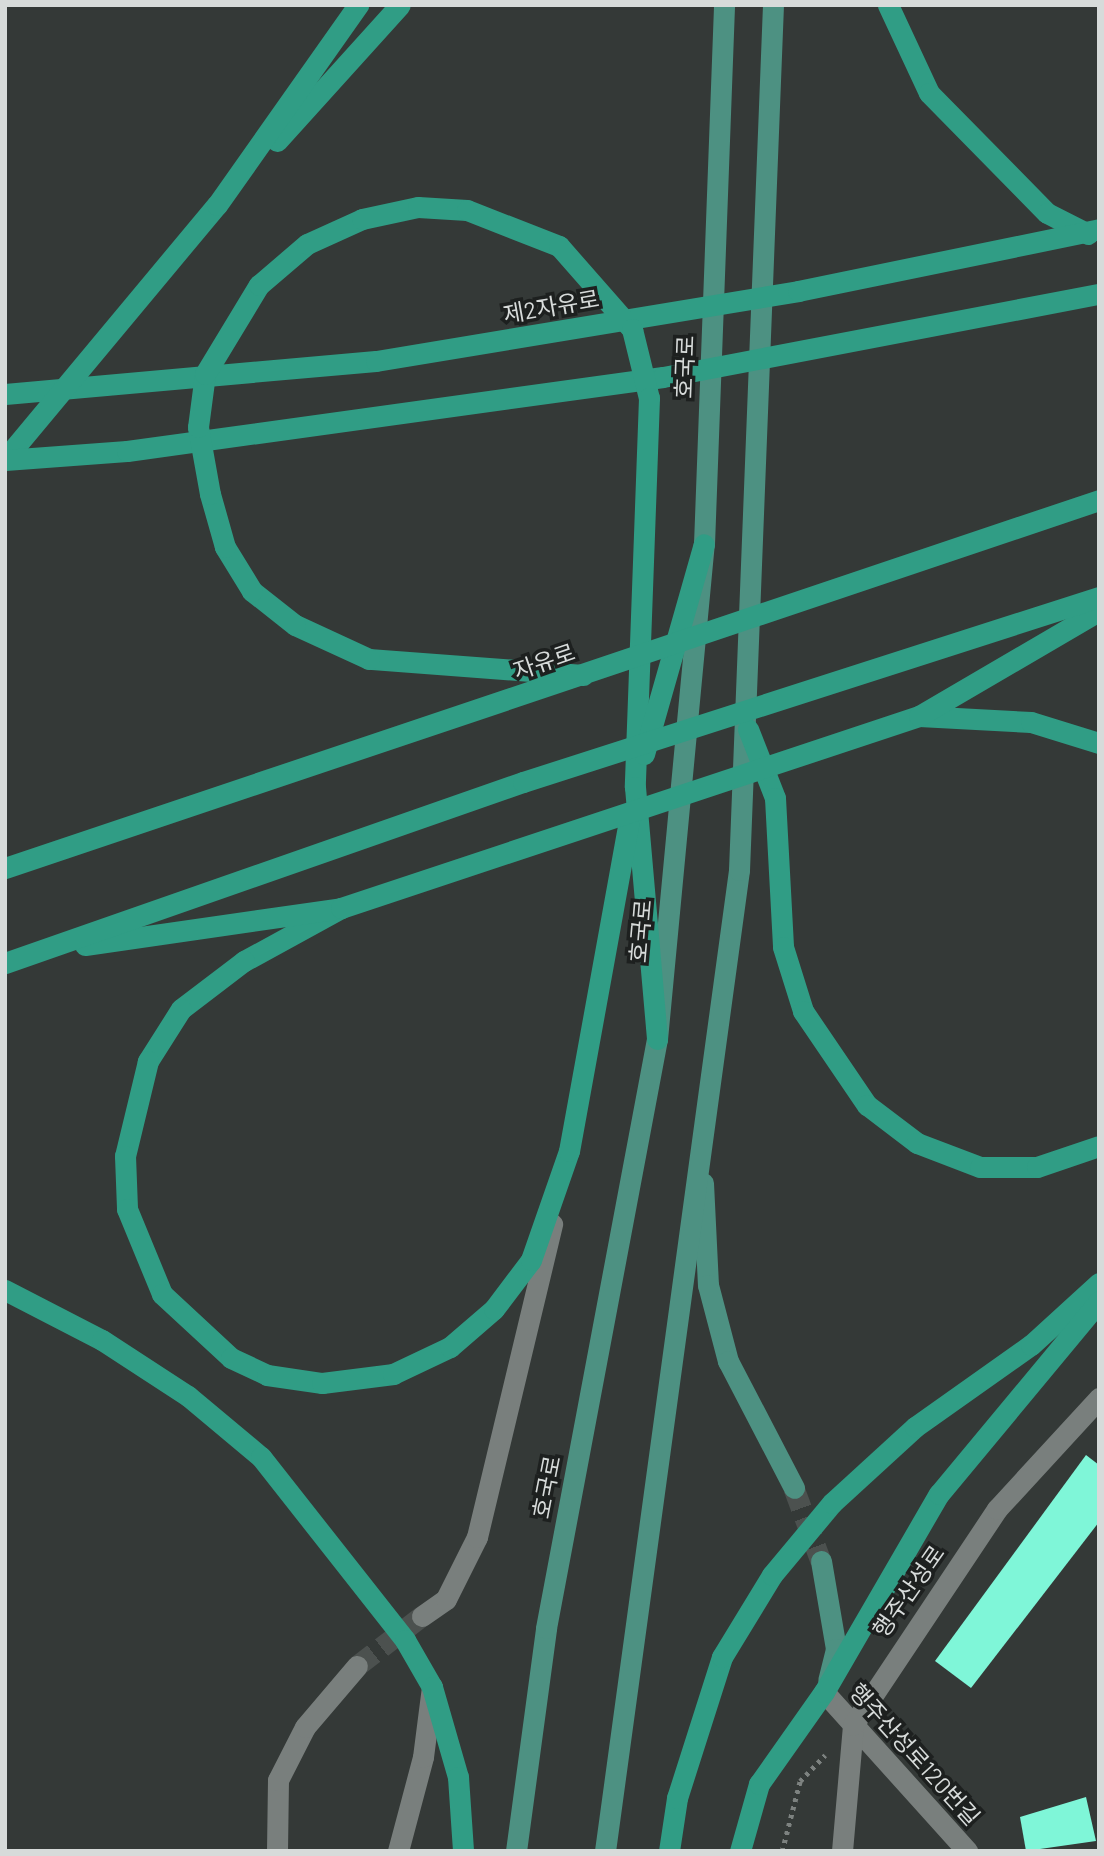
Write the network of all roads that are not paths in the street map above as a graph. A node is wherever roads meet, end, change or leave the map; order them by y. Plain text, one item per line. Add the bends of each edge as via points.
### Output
1 (358, 5) edge
2 (400, 5) edge
3 (724, 5) edge
4 (773, 5) edge
5 (888, 5) edge
6 (217, 205) junction
7 (1099, 229) edge
8 (1099, 240) edge
9 (1099, 294) edge
10 (5, 394) edge
11 (5, 460) edge
12 (1099, 500) edge
13 (704, 544) junction
14 (1099, 597) edge
15 (1099, 611) edge
16 (583, 675) junction
17 (919, 716) junction
18 (748, 729) junction
19 (1099, 743) edge
20 (635, 787) junction
21 (5, 869) edge
22 (341, 908) junction
23 (36, 953) junction
24 (5, 963) edge
25 (657, 1039) junction
26 (701, 1130) junction
27 (1099, 1146) edge
28 (569, 1150) junction
29 (1099, 1283) edge
30 (5, 1290) edge
31 (1099, 1301) edge
32 (1099, 1398) edge
33 (794, 1488) tunnel mouth
34 (821, 1561) tunnel mouth
35 (422, 1616) tunnel mouth
36 (357, 1666) tunnel mouth
37 (432, 1687) junction
38 (824, 1692) junction
39 (853, 1725) junction
40 (277, 1851) edge
41 (398, 1851) edge
42 (463, 1851) edge
43 (516, 1851) edge
44 (605, 1851) edge
45 (669, 1851) edge
46 (740, 1851) edge
47 (842, 1851) edge
48 (967, 1851) edge

1 - 6 highway
2 - 6 highway
3 - 13 main road, 호국로
4 - 18 main road
5 - 8 highway via 929,93 1047,213
6 - 11 highway
7 - 10 highway, 제2자유로 via 798,291 376,362
9 - 11 highway via 663,377 127,451
12 - 16 highway, 자유로
13 - 20 highway
13 - 25 main road, 호국로
14 - 23 highway via 523,782
15 - 17 highway
16 - 20 highway via 369,659 295,625 253,591 225,547 198,427 205,374 225,330 259,285 307,244 362,219 418,207 467,210 513,224 559,246 632,329 649,398
16 - 21 highway, 자유로
17 - 19 highway via 1031,722
17 - 22 highway
18 - 26 main road via 739,870
18 - 27 highway via 775,798 783,947 803,1011 867,1105 917,1143 980,1167 1037,1167
20 - 25 highway
20 - 28 highway
22 - 23 highway
22 - 28 highway via 244,961 181,1009 148,1061 125,1156 127,1209 162,1294 191,1327 267,1375 322,1383 393,1374 450,1347 494,1309 531,1260
23 - 24 highway
25 - 43 main road, 호국로 via 546,1628
26 - 33 main road via 708,1285 728,1361
26 - 44 main road
28 - 35 street via 477,1537 446,1598
29 - 45 highway via 1031,1345 915,1427 832,1503 772,1574 723,1657 677,1798
30 - 37 highway via 177,1389 261,1457 405,1640
31 - 38 highway via 939,1494
32 - 39 street, 행주산성로 via 997,1509
34 - 38 main road via 836,1649
36 - 40 street via 305,1727 278,1780
37 - 41 street via 423,1757
37 - 42 highway via 458,1777
38 - 39 street, 행주산성로120번길
38 - 46 highway via 759,1784
39 - 47 street, 행주산성로 via 843,1783
39 - 48 street, 행주산성로120번길

